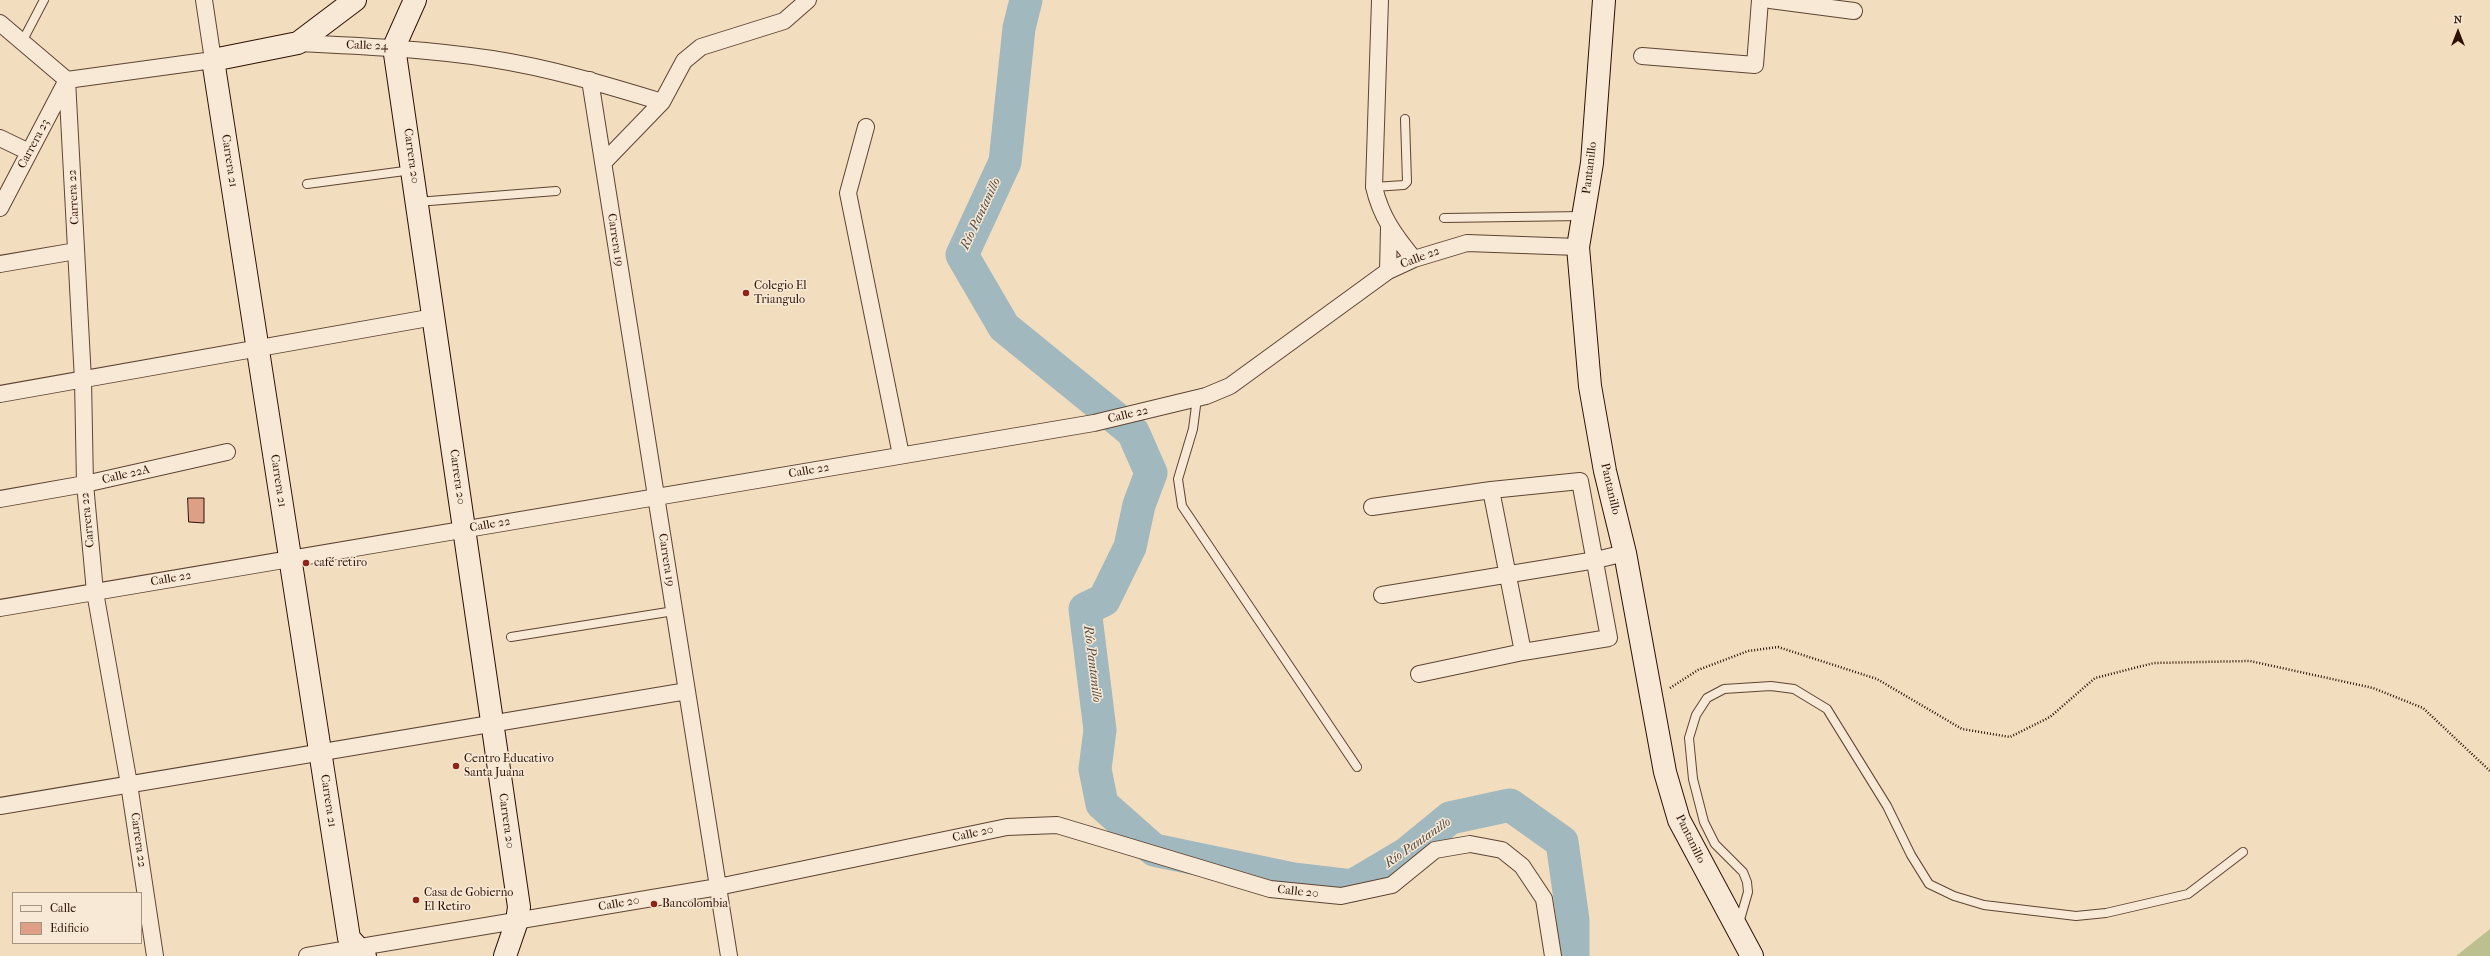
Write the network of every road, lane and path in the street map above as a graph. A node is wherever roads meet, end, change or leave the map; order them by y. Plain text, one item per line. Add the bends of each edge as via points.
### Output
1 (44, 0) edge
2 (204, 0) edge
3 (355, 0) edge
4 (415, 0) edge
5 (808, 0) edge
6 (1380, 0) edge
7 (1604, 0) edge
8 (1760, 0) edge
9 (1770, 0) edge
10 (1854, 10) dead end
11 (0, 23) edge
12 (22, 42) junction
13 (298, 43) junction
14 (394, 47) junction
15 (1642, 56) dead end
16 (213, 60) junction
17 (67, 80) junction
18 (590, 80) junction
19 (662, 102) junction
20 (1405, 119) dead end
21 (866, 127) dead end
22 (0, 138) edge
23 (29, 152) junction
24 (603, 163) junction
25 (413, 170) junction
26 (307, 184) dead end
27 (1374, 187) junction
28 (556, 191) dead end
29 (417, 202) junction
30 (0, 208) edge
31 (1584, 216) junction
32 (1444, 218) dead end
33 (1389, 228) junction
34 (1578, 247) junction
35 (76, 251) junction
36 (1414, 260) junction
37 (0, 264) edge
38 (1388, 271) junction
39 (434, 317) junction
40 (258, 348) junction
41 (83, 380) junction
42 (0, 394) edge
43 (1198, 398) junction
44 (227, 452) dead end
45 (901, 455) junction
46 (84, 484) junction
47 (1491, 490) junction
48 (656, 497) junction
49 (0, 499) edge
50 (1372, 507) dead end
51 (464, 529) junction
52 (1625, 553) junction
53 (291, 559) junction
54 (1596, 560) junction
55 (1508, 573) junction
56 (95, 592) junction
57 (1382, 595) dead end
58 (0, 608) edge
59 (674, 611) junction
60 (511, 637) dead end
61 (1523, 652) junction
62 (1419, 674) dead end
63 (687, 691) junction
64 (1652, 700) junction
65 (492, 724) junction
66 (320, 752) junction
67 (1357, 767) dead end
68 (2490, 771) edge
69 (129, 784) junction
70 (0, 806) edge
71 (2243, 852) dead end
72 (718, 887) junction
73 (518, 921) junction
74 (1737, 930) junction
75 (362, 952) edge
76 (155, 956) edge
77 (306, 956) edge
78 (505, 956) edge
79 (729, 956) edge
80 (1553, 956) edge
81 (1752, 956) edge

1 - 12 lane
2 - 16 street, Carrera 21
3 - 13 main road
4 - 14 main road
5 - 19 street via 784,21 701,47 684,60
6 - 27 street
7 - 31 main road, Pantanillo via 1592,163
8 - 15 street via 1755,65
9 - 10 street
11 - 12 street
12 - 17 street
13 - 14 street, Calle 24
13 - 16 main road, Calle 24
14 - 18 street, Calle 24 via 493,59
14 - 25 main road, Carrera 20
16 - 17 street, Calle 24
16 - 40 main road, Carrera 21
17 - 23 street, Carrera 23
17 - 35 street, Carrera 22
18 - 19 street, Calle 24
18 - 24 street, Carrera 19
19 - 24 street
20 - 27 lane via 1407,182 1404,185
21 - 45 street via 848,193
22 - 23 street
23 - 30 street, Carrera 23
24 - 48 street, Carrera 19
25 - 26 lane
25 - 29 main road, Carrera 20
27 - 33 street via 1378,204
28 - 29 lane
29 - 39 main road, Carrera 20
31 - 32 lane
31 - 34 main road, Pantanillo
33 - 36 street
33 - 38 street
34 - 36 street, Calle 22 via 1467,243
34 - 52 main road, Pantanillo via 1590,386 1605,471
35 - 37 street
35 - 41 street, Carrera 22
36 - 38 street, Calle 22
38 - 43 street, Calle 22 via 1230,386
39 - 40 street
39 - 51 main road, Carrera 20
40 - 41 street
40 - 53 main road, Carrera 21
41 - 42 street
41 - 46 street, Carrera 22
43 - 45 street, Calle 22 via 1094,423
43 - 67 lane via 1193,429 1178,480 1182,506
44 - 46 street, Calle 22A
45 - 48 street, Calle 22
46 - 49 street, Calle 22A
46 - 56 street, Carrera 22
47 - 50 street
47 - 54 street via 1580,481
47 - 55 street
48 - 51 street, Calle 22
48 - 59 street, Carrera 19
51 - 53 street, Calle 22
51 - 65 main road, Carrera 20
52 - 54 street
52 - 64 main road, Pantanillo
53 - 56 street, Calle 22
53 - 66 main road, Carrera 21
54 - 55 street
54 - 61 street via 1609,638
55 - 57 street
55 - 61 street
56 - 58 street, Calle 22
56 - 69 street, Carrera 22
59 - 60 lane
59 - 63 street, Carrera 19
61 - 62 street
63 - 65 street
63 - 72 street, Carrera 19
64 - 68 path via 1698,670 1748,651 1778,647 1877,679 1962,729 2010,737 2050,717 2095,678 2154,663 2250,661 2372,688 2423,708
64 - 74 main road, Pantanillo via 1665,772 1679,820
65 - 66 street
65 - 73 main road, Carrera 20 via 519,907
66 - 69 street
66 - 75 main road, Carrera 21 via 349,938
69 - 70 street
69 - 76 street, Carrera 22
71 - 74 lane via 2188,894 2106,913 2076,916 1984,905 1929,884 1911,855 1887,806 1827,708 1794,689 1770,686 1724,689 1707,698 1696,715 1689,738 1692,779 1704,822 1715,844 1743,872 1747,882 1748,892
72 - 73 street, Calle 20
72 - 79 street, Carrera 19
72 - 80 street, Calle 20 via 1007,827 1057,825 1270,889 1341,896 1392,885 1435,850 1470,844 1502,850 1522,866 1544,899
73 - 75 street, Calle 20
73 - 78 main road, Carrera 20
74 - 81 main road, Pantanillo
75 - 77 street, Calle 20

